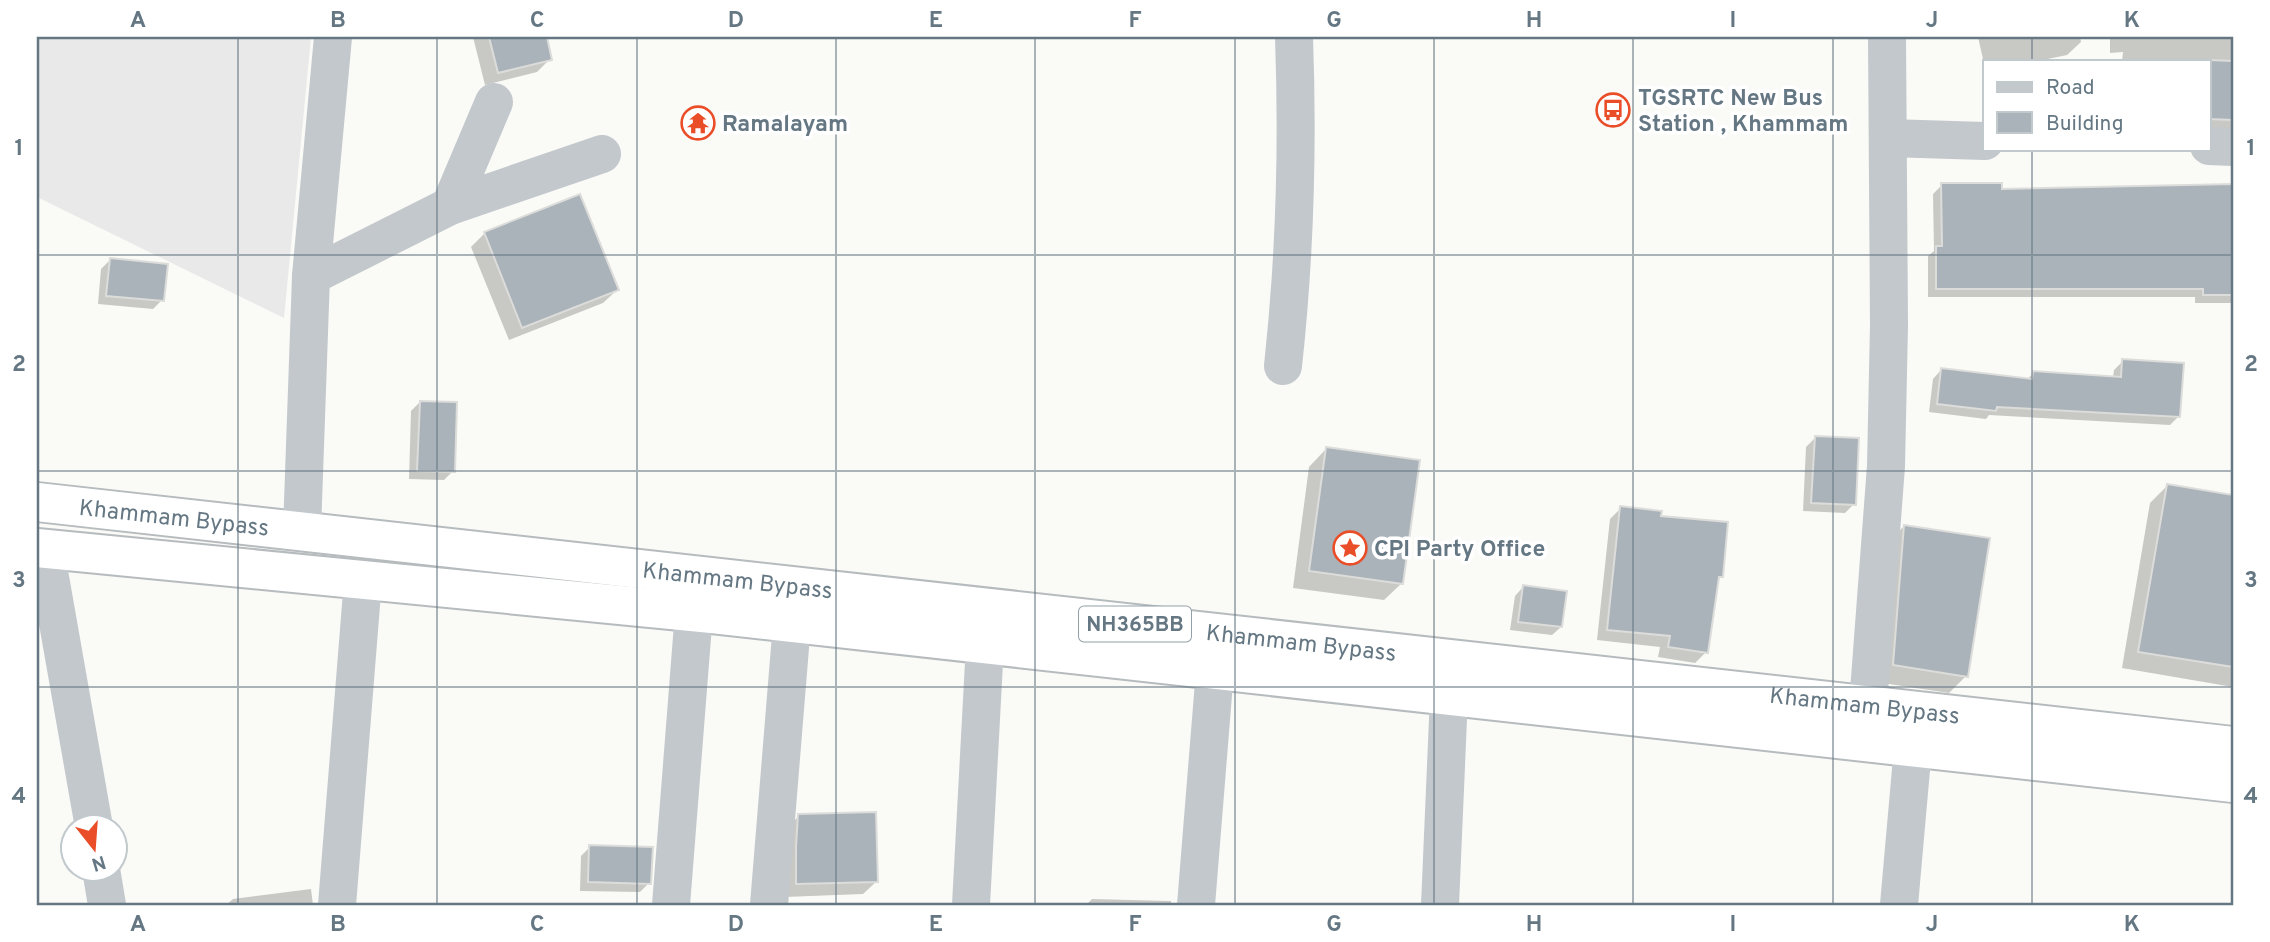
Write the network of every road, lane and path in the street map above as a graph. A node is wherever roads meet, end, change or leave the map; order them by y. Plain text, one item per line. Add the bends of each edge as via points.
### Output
1 (333, 37) edge
2 (1294, 37) edge
3 (1887, 37) edge
4 (494, 102) dead end
5 (1888, 138) junction
6 (1983, 141) edge
7 (2210, 146) edge
8 (2233, 147) edge
9 (602, 153) dead end
10 (450, 206) junction
11 (311, 276) junction
12 (1283, 366) dead end
13 (37, 502) edge
14 (302, 531) junction
15 (41, 549) edge
16 (363, 580) junction
17 (694, 612) junction
18 (792, 623) junction
19 (985, 645) junction
20 (1231, 660) junction
21 (1450, 696) junction
22 (1868, 724) junction
23 (2233, 746) edge
24 (1913, 747) junction
25 (2233, 783) edge
26 (91, 813) edge
27 (103, 883) edge
28 (107, 905) edge
29 (337, 905) edge
30 (671, 905) edge
31 (769, 905) edge
32 (971, 905) edge
33 (1196, 905) edge
34 (1440, 905) edge
35 (1899, 905) edge

1 - 11 street
2 - 12 street via 1298,132
3 - 5 street
4 - 10 street
5 - 6 street
5 - 22 street via 1886,466
7 - 8 street
9 - 10 street
10 - 11 street
11 - 14 street
13 - 14 highway, Khammam Bypass / NH365BB
14 - 20 highway, Khammam Bypass / NH365BB
15 - 16 highway, Khammam Bypass / NH365BB
15 - 26 street
16 - 17 highway, Khammam Bypass / NH365BB
16 - 29 street
17 - 18 highway, Khammam Bypass / NH365BB
17 - 30 street
18 - 19 highway, Khammam Bypass / NH365BB
18 - 31 street
19 - 20 highway, Khammam Bypass / NH365BB
19 - 32 street
20 - 21 highway, Khammam Bypass / NH365BB
20 - 22 highway, Khammam Bypass / NH365BB
20 - 33 street
21 - 22 highway, Khammam Bypass / NH365BB
21 - 34 street
22 - 23 highway, Khammam Bypass / NH365BB
22 - 24 highway, Khammam Bypass / NH365BB
24 - 25 highway, Khammam Bypass / NH365BB
24 - 35 street
27 - 28 street

